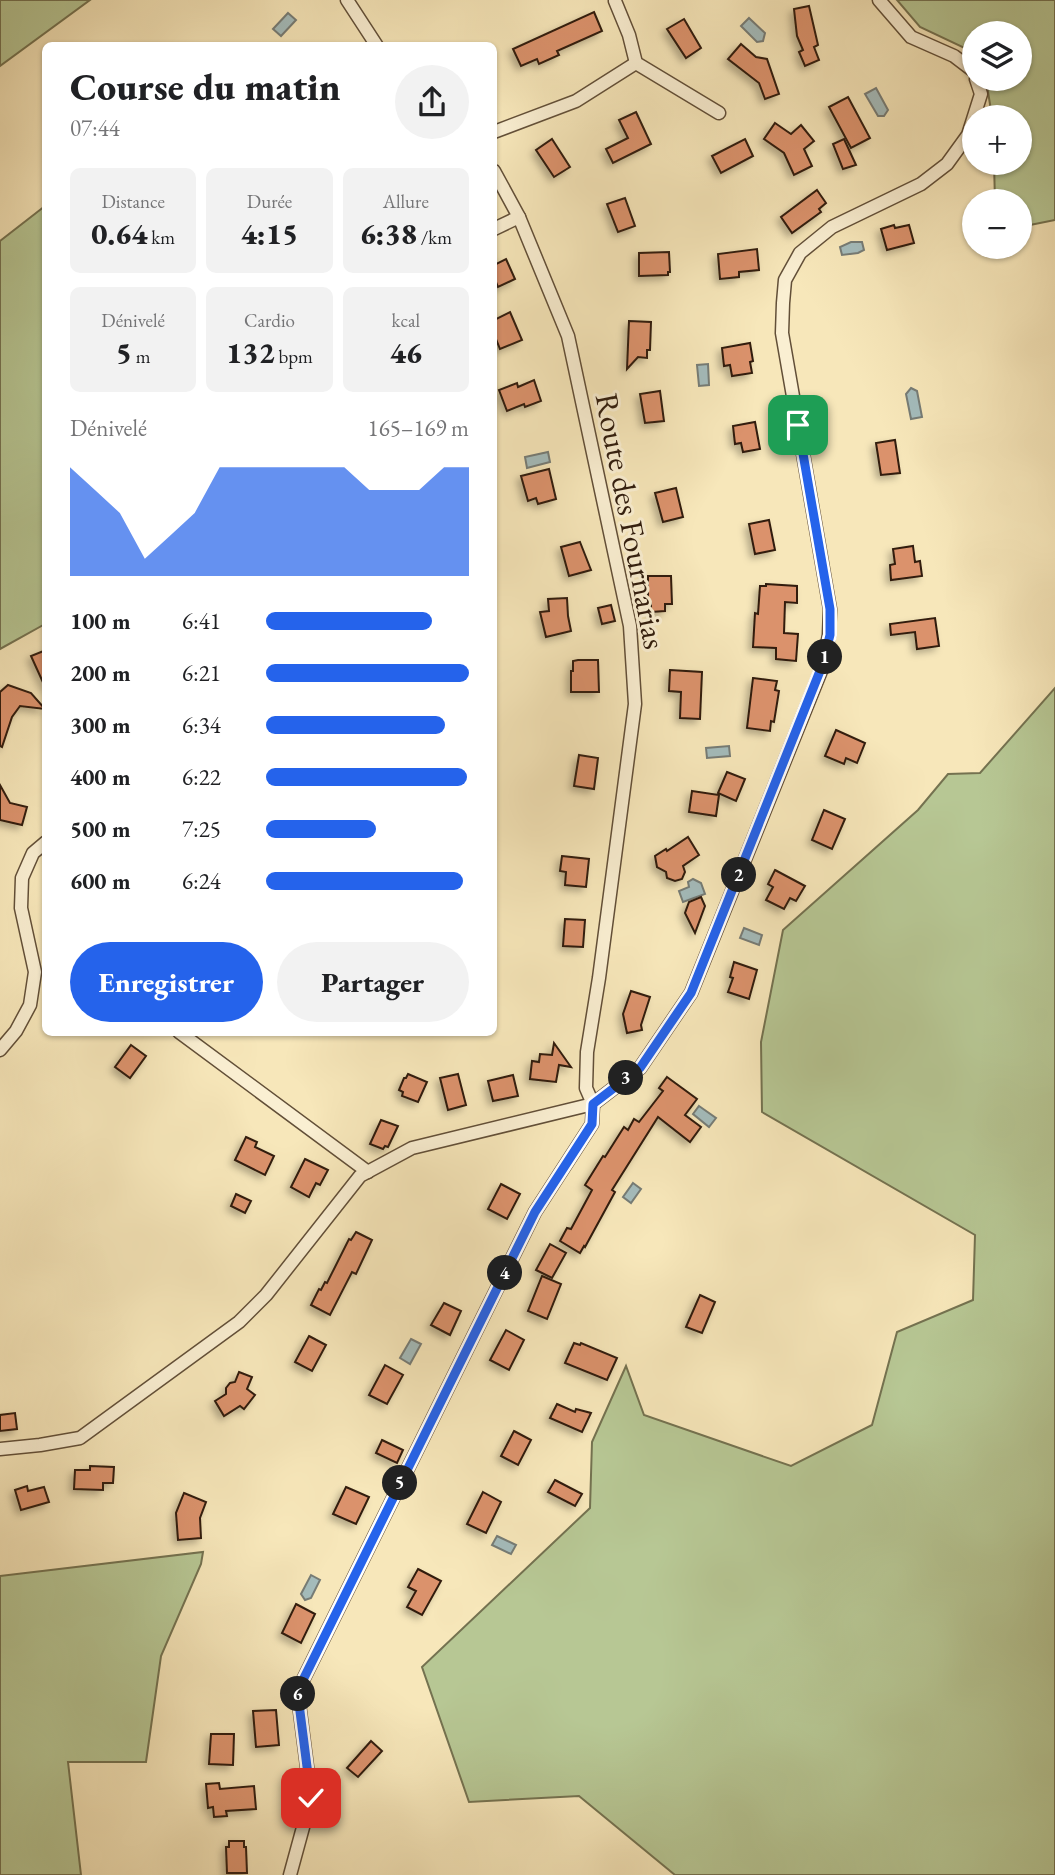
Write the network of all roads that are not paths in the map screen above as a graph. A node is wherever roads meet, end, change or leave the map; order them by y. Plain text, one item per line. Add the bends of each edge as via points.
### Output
1 (347, 0) edge
2 (879, 0) edge
3 (615, 1) edge
4 (374, 42) edge
5 (962, 62) edge
6 (636, 63) junction
7 (980, 91) edge
8 (719, 113) dead end
9 (497, 131) edge
10 (497, 177) edge
11 (519, 217) junction
12 (497, 228) edge
13 (42, 845) edge
14 (184, 1036) edge
15 (0, 1050) edge
16 (593, 1104) junction
17 (368, 1172) junction
18 (0, 1450) edge
19 (290, 1875) edge

1 - 4 street
2 - 5 street via 911,37
3 - 6 street
6 - 8 street
6 - 9 street via 576,101
7 - 16 street via 968,135 947,164 921,184 832,227 800,253 785,280 782,333 830,609 830,635 822,666 691,993 640,1068
10 - 11 street, Route des Fournarias
11 - 12 street
11 - 16 street, Route des Fournarias via 568,336 630,626 635,704 587,1052 586,1088
13 - 15 street via 33,853 23,877 21,908 35,972 30,1005
14 - 17 street
16 - 17 street via 412,1148
16 - 19 street via 592,1124 535,1212 300,1686 311,1798
17 - 18 street via 240,1322 80,1438

